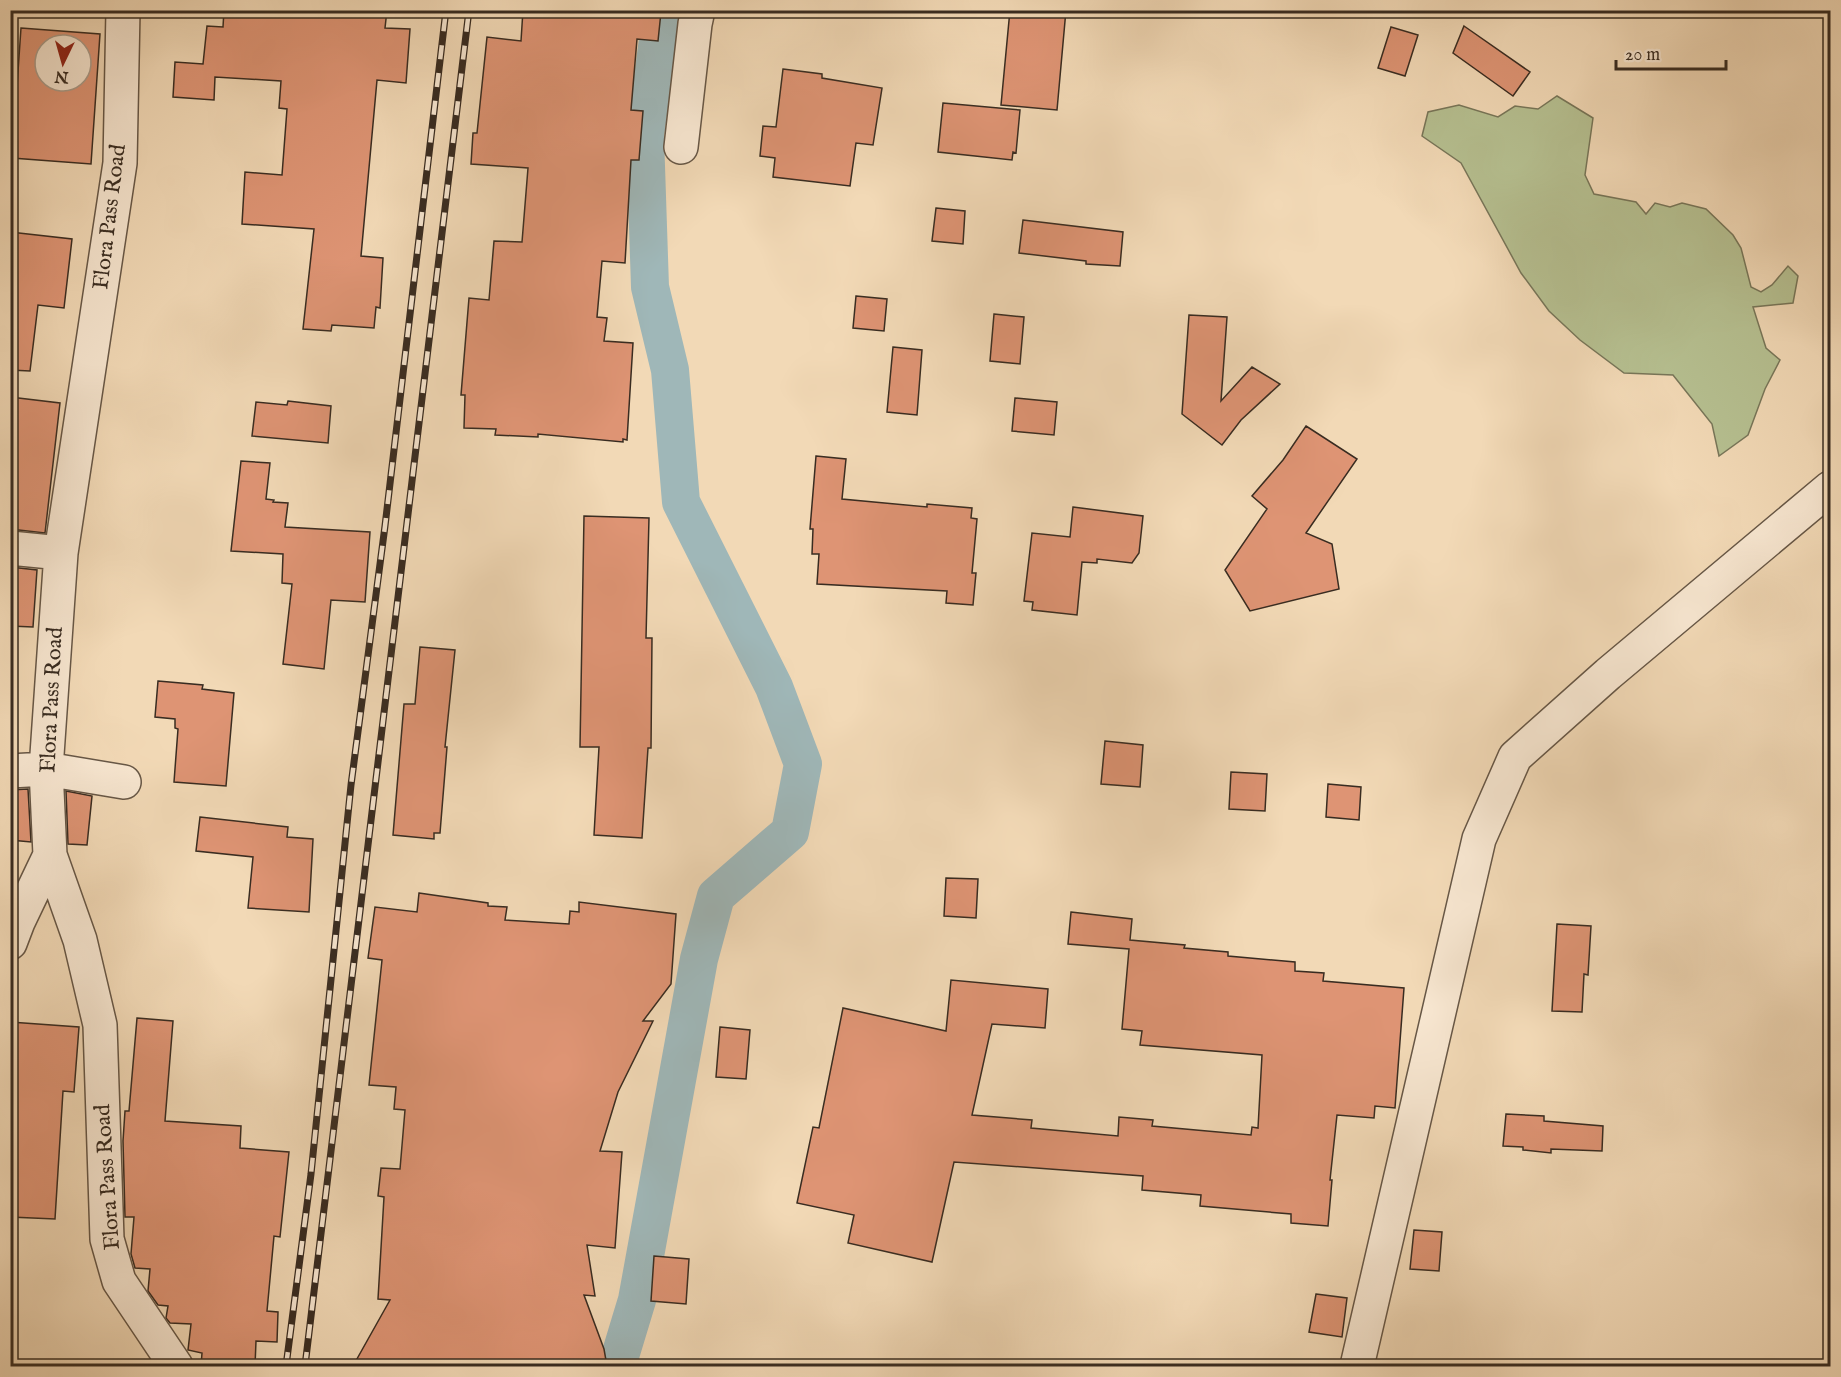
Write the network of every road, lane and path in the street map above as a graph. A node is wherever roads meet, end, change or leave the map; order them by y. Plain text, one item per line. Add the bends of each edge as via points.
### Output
1 (123, 10) edge
2 (698, 10) edge
3 (681, 147) dead end
4 (1830, 488) edge
5 (10, 548) edge
6 (61, 553) junction
7 (46, 769) junction
8 (10, 771) edge
9 (124, 782) dead end
10 (50, 855) junction
11 (10, 943) edge
12 (176, 1366) edge
13 (1357, 1366) edge

1 - 6 street, Flora Pass Road via 120,163
2 - 3 street
4 - 13 street via 1515,757 1479,839
5 - 6 street
6 - 7 street, Flora Pass Road
7 - 8 street
7 - 9 street
7 - 10 street, Flora Pass Road
10 - 11 street
10 - 12 street, Flora Pass Road via 80,940 100,1025 107,1239 119,1281

